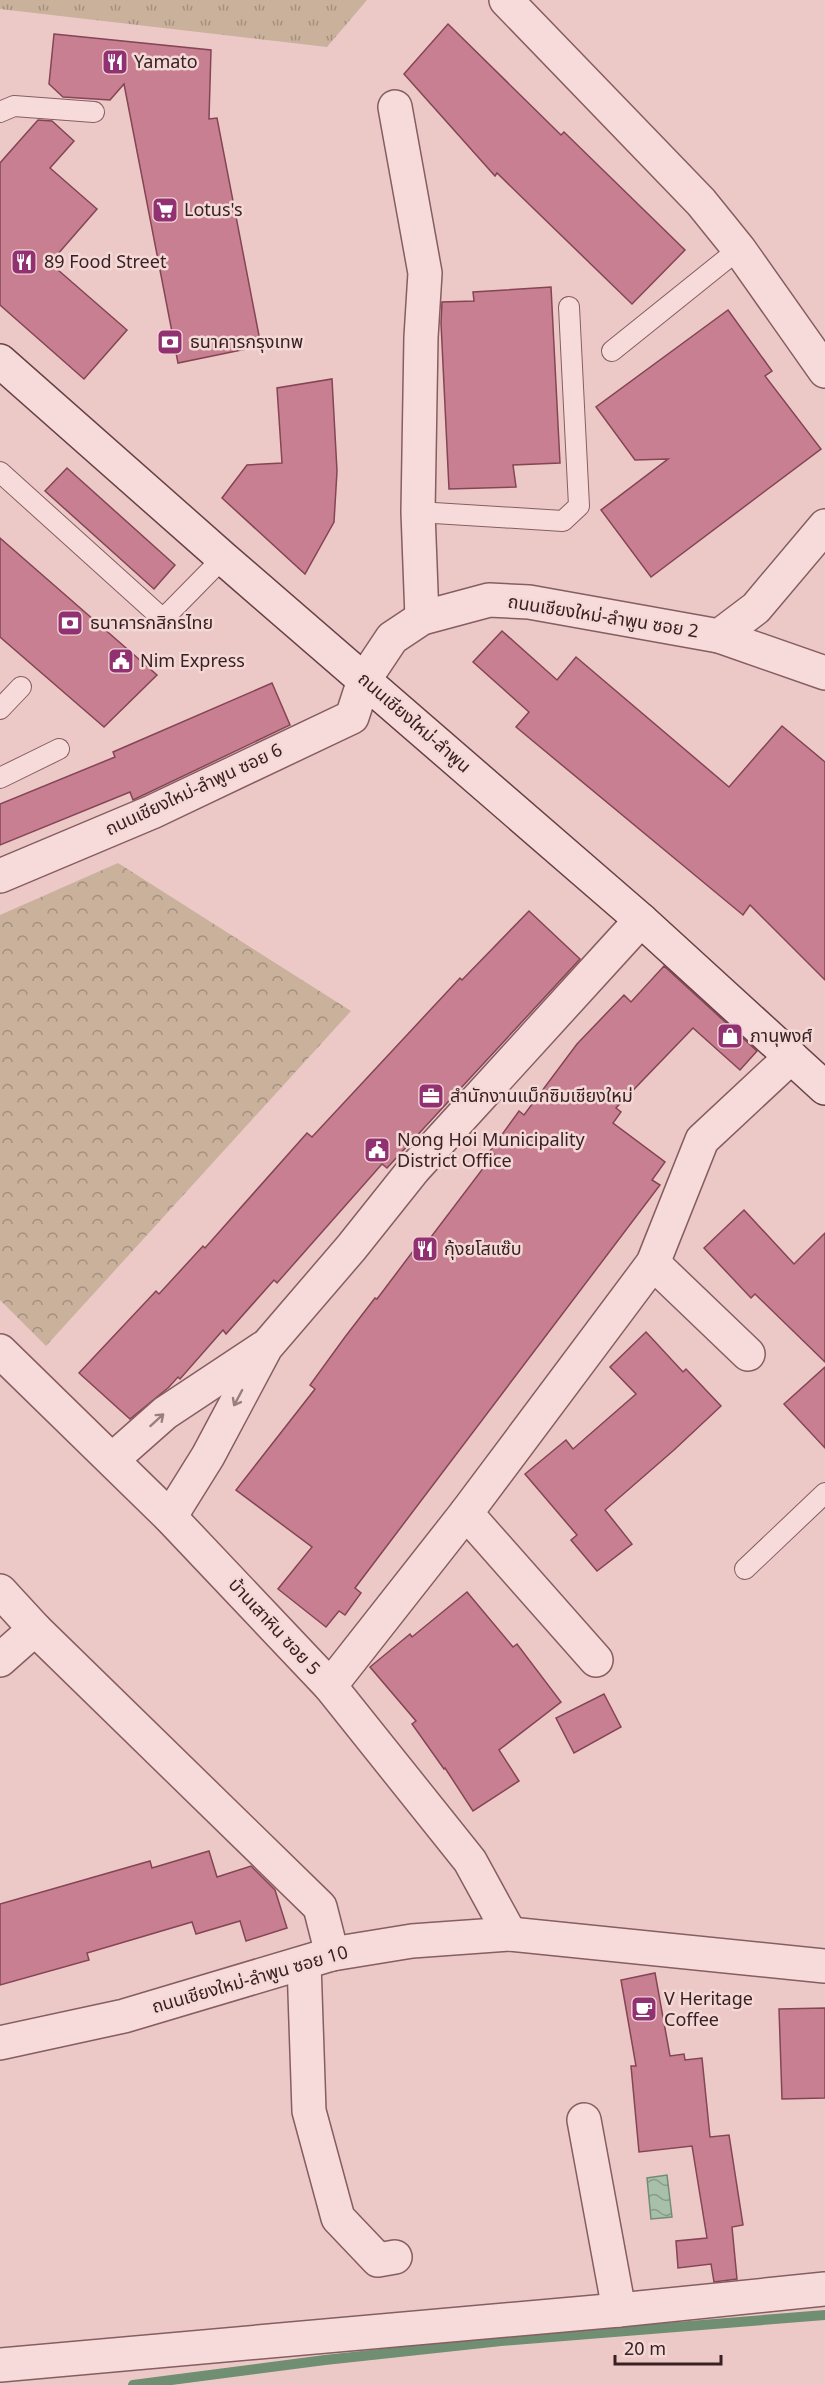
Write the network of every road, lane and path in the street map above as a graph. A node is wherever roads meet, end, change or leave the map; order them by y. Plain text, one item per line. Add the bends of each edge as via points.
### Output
1 (506, 0) edge
2 (395, 107) dead end
3 (0, 112) edge
4 (94, 112) dead end
5 (739, 249) junction
6 (569, 307) dead end
7 (612, 351) dead end
8 (0, 361) edge
9 (825, 371) edge
10 (0, 472) edge
11 (418, 512) junction
12 (825, 526) edge
13 (223, 558) junction
14 (422, 618) junction
15 (719, 636) junction
16 (825, 673) edge
17 (364, 680) junction
18 (21, 687) dead end
19 (0, 709) edge
20 (58, 749) dead end
21 (0, 778) edge
22 (0, 876) edge
23 (641, 921) junction
24 (791, 1057) junction
25 (825, 1088) edge
26 (653, 1263) junction
27 (266, 1347) junction
28 (0, 1351) edge
29 (748, 1354) dead end
30 (113, 1459) junction
31 (825, 1493) edge
32 (466, 1513) junction
33 (170, 1517) junction
34 (745, 1569) dead end
35 (0, 1592) edge
36 (35, 1629) junction
37 (0, 1660) edge
38 (596, 1660) dead end
39 (330, 1686) junction
40 (510, 1934) junction
41 (318, 1958) junction
42 (825, 1966) edge
43 (0, 2043) edge
44 (584, 2120) dead end
45 (395, 2257) dead end
46 (825, 2289) edge
47 (619, 2310) junction
48 (0, 2365) edge

1 - 5 street via 701,202
2 - 11 street via 425,273
3 - 4 lane via 14,106
5 - 7 lane
5 - 9 street
6 - 11 lane via 579,506 563,521
8 - 13 street, ถนนเชียงใหม่-ลำพูน
10 - 13 lane via 164,620
11 - 14 street
12 - 15 street, ถนนเชียงใหม่-ลำพูน ซอย 2 via 756,608
13 - 17 street, ถนนเชียงใหม่-ลำพูน
14 - 15 street, ถนนเชียงใหม่-ลำพูน ซอย 2 via 489,600 529,602
14 - 17 street, ถนนเชียงใหม่-ลำพูน ซอย 2 via 392,638
15 - 16 street
17 - 22 street, ถนนเชียงใหม่-ลำพูน ซอย 6 via 352,717 152,812
17 - 23 street, ถนนเชียงใหม่-ลำพูน
18 - 19 lane
20 - 21 lane
23 - 24 street, ถนนเชียงใหม่-ลำพูน
23 - 27 street via 414,1169
24 - 25 street, ถนนเชียงใหม่-ลำพูน
24 - 26 street via 702,1140
26 - 29 street
26 - 32 street
30 -> 27 street via 165,1413
27 -> 33 street via 208,1456
28 - 30 street, บ้านเสาหิน ซอย 5
30 - 33 street, บ้านเสาหิน ซอย 5
31 - 34 lane
32 - 38 street
32 - 39 street
33 - 39 street, บ้านเสาหิน ซอย 5
35 - 36 street
36 - 37 street
36 - 41 street via 320,1907
39 - 40 street, บ้านเสาหิน ซอย 5 via 470,1861
40 - 41 street, ถนนเชียงใหม่-ลำพูน ซอย 10 via 412,1941
40 - 42 street, ถนนเชียงใหม่-ลำพูน ซอย 10
41 - 43 street, ถนนเชียงใหม่-ลำพูน ซอย 10 via 124,2016
41 - 45 street via 309,2111 338,2218 378,2260
44 - 47 street
46 - 47 street
47 - 48 street

